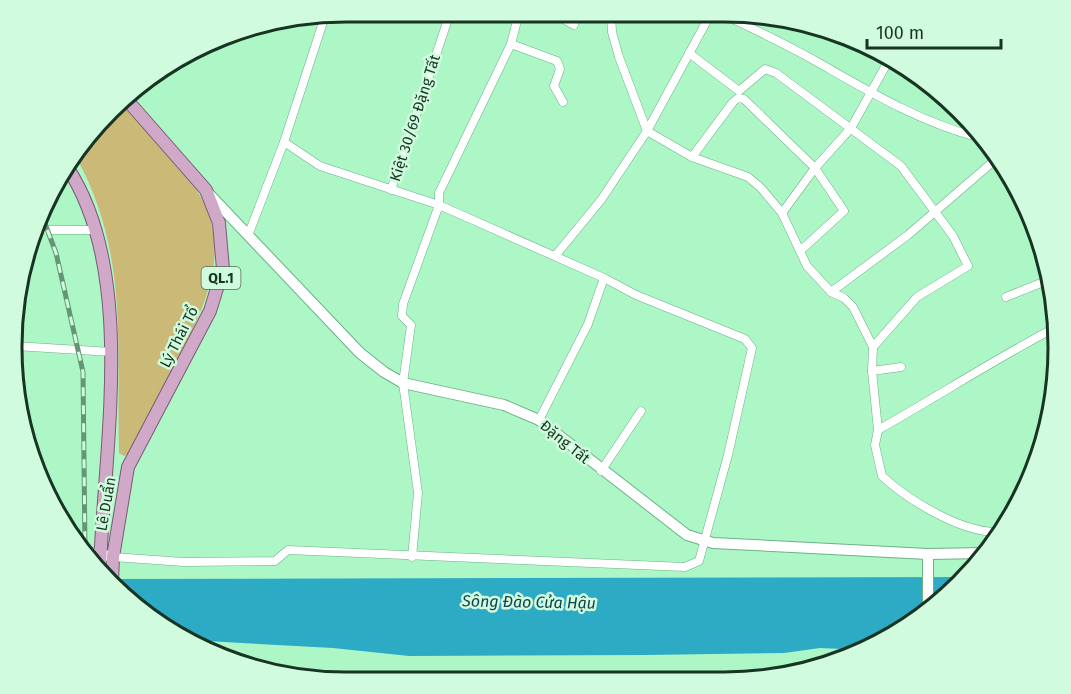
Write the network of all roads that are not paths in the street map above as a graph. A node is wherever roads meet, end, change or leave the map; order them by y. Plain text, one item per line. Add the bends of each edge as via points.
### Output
1 (447, 22) edge
2 (517, 22) edge
3 (568, 22) edge
4 (611, 22) edge
5 (706, 22) edge
6 (323, 23) edge
7 (740, 23) edge
8 (573, 25) dead end
9 (511, 44) junction
10 (689, 53) junction
11 (886, 66) edge
12 (739, 91) junction
13 (871, 94) junction
14 (744, 99) junction
15 (562, 102) dead end
16 (131, 105) edge
17 (851, 128) junction
18 (647, 131) junction
19 (970, 135) edge
20 (284, 142) junction
21 (692, 157) junction
22 (991, 163) edge
23 (815, 168) junction
24 (72, 174) edge
25 (206, 190) junction
26 (391, 190) junction
27 (439, 205) junction
28 (934, 212) junction
29 (782, 213) junction
30 (45, 229) edge
31 (94, 230) junction
32 (249, 233) junction
33 (800, 251) junction
34 (555, 256) junction
35 (604, 278) junction
36 (1042, 283) edge
37 (831, 292) junction
38 (1006, 297) dead end
39 (1048, 331) edge
40 (22, 346) edge
41 (873, 347) junction
42 (112, 352) junction
43 (901, 368) dead end
44 (872, 371) junction
45 (403, 383) junction
46 (641, 411) dead end
47 (539, 420) junction
48 (878, 430) junction
49 (109, 462) junction
50 (128, 467) junction
51 (601, 471) junction
52 (990, 532) edge
53 (704, 542) junction
54 (974, 553) edge
55 (928, 554) junction
56 (412, 557) junction
57 (102, 559) edge
58 (928, 599) edge

1 - 26 street, Kiệt 30/69 Đặng Tất
2 - 9 street
3 - 8 street
4 - 18 street via 619,57
5 - 10 street
6 - 20 street
7 - 13 street
9 - 15 street via 557,61 560,69 554,88
9 - 27 street via 439,193
10 - 12 street
10 - 18 street
11 - 13 street
12 - 14 street
12 - 17 street via 765,69
13 - 17 street
13 - 19 street
14 - 21 street via 733,102
14 - 23 street
16 - 25 main road, Lý Thái Tổ / QL.1
17 - 23 street
17 - 28 street via 901,166
18 - 21 street
18 - 34 street via 601,200
20 - 26 street via 320,166
20 - 32 street
21 - 29 street via 748,177
22 - 28 street
23 - 29 street
23 - 33 street via 844,211
24 - 31 main road, QL.1
25 - 32 street, Đặng Tất
25 - 50 main road, Lý Thái Tổ / QL.1 via 219,223 223,250 218,289
26 - 27 street
27 - 34 street
27 - 45 street via 403,304 402,316 411,325
28 - 37 street
28 - 41 street via 953,236 968,266 917,297
29 - 33 street
30 - 31 street
31 - 42 main road, QL.1 via 106,282
32 - 45 street, Đặng Tất via 360,352
33 - 37 street via 807,266
34 - 35 street
35 - 47 street via 588,324
35 - 53 street via 636,295 740,335 752,348
36 - 38 street
37 - 41 street via 853,307
39 - 48 street
40 - 42 street
41 - 44 street
42 - 49 main road, QL.1
43 - 44 street
44 - 48 street
45 - 47 street, Đặng Tất via 504,405
45 - 56 street via 418,493
46 - 51 street
47 - 51 street, Đặng Tất
48 - 52 street via 875,445 882,476 892,486 957,522
49 - 50 main road
49 - 57 main road, Lê Duẩn / QL.1
50 - 57 main road, Lê Duẩn / QL.1
51 - 53 street, Đặng Tất via 671,524
53 - 55 street, Đặng Tất
53 - 56 street via 699,561 685,567
54 - 55 street, Đặng Tất
55 - 58 street
56 - 57 street via 288,550 275,561

